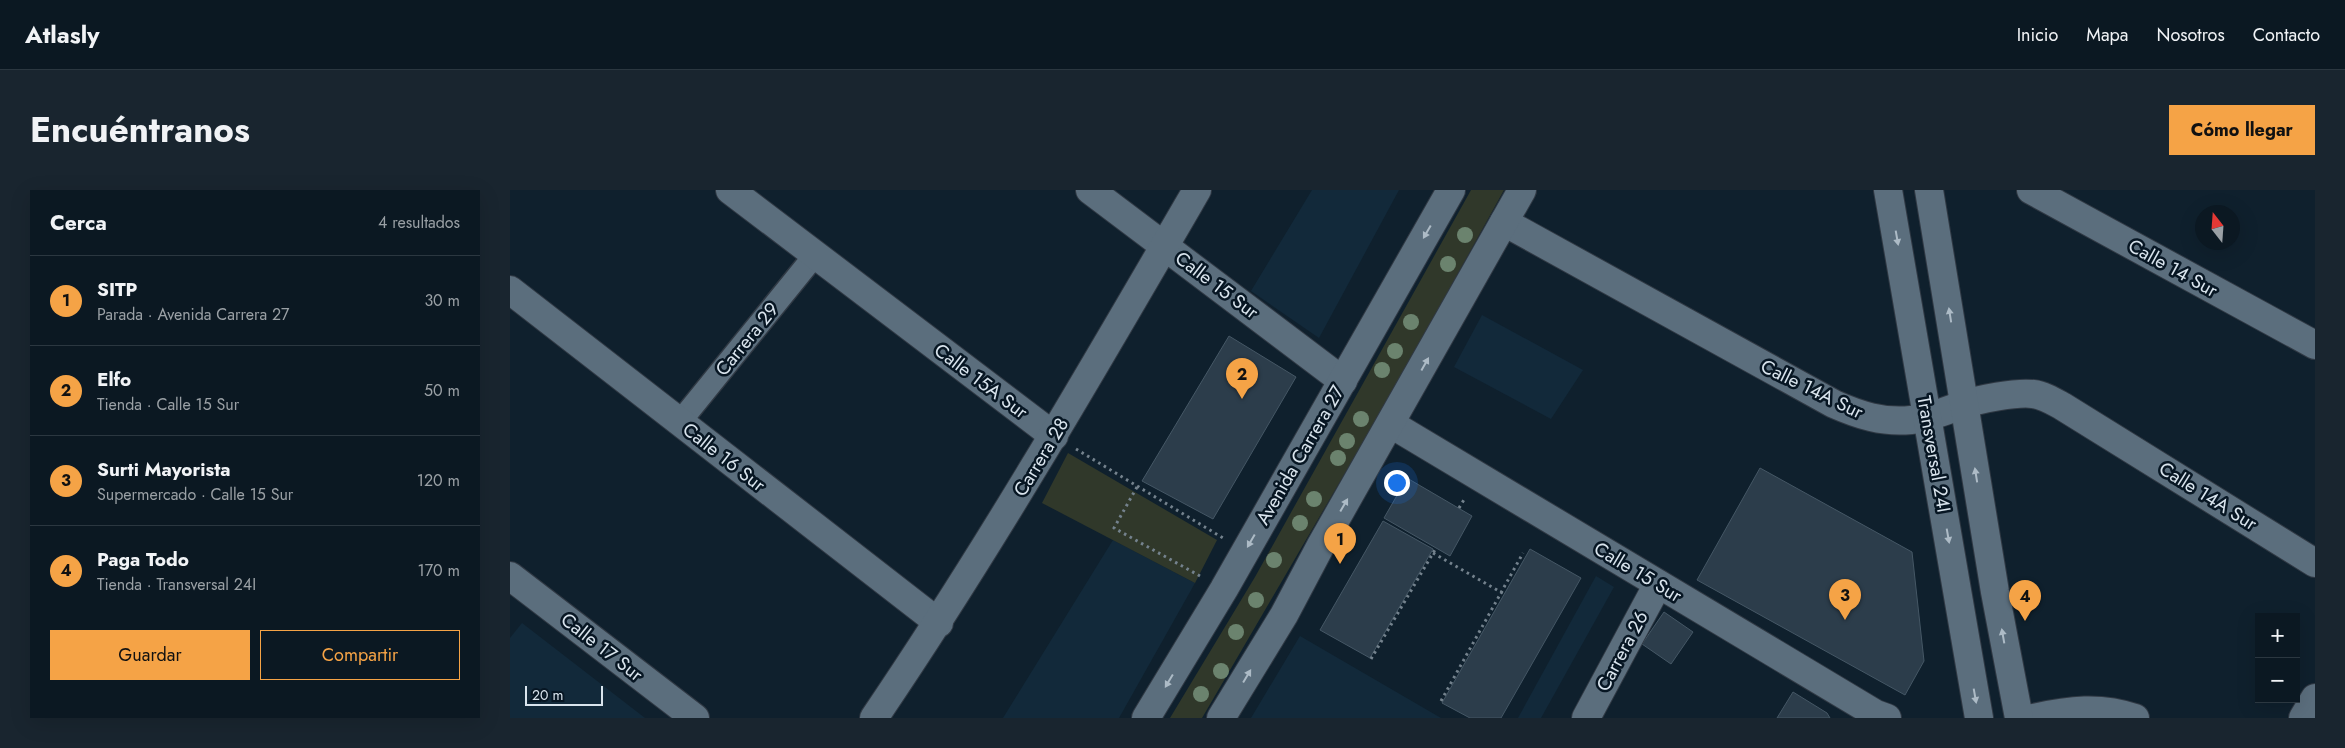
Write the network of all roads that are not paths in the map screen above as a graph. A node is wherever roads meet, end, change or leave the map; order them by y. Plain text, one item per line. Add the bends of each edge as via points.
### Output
1 (730, 190) edge
2 (1090, 190) edge
3 (1197, 190) edge
4 (1451, 190) edge
5 (1522, 190) edge
6 (1888, 190) edge
7 (1929, 190) edge
8 (2031, 190) edge
9 (1504, 222) junction
10 (1164, 246) junction
11 (815, 255) junction
12 (510, 290) edge
13 (2315, 345) edge
14 (1343, 381) junction
15 (1964, 404) junction
16 (1928, 417) junction
17 (679, 423) junction
18 (1390, 424) junction
19 (1054, 436) junction
20 (2315, 563) edge
21 (510, 576) edge
22 (1658, 584) junction
23 (939, 623) junction
24 (2315, 698) edge
25 (1879, 717) edge
26 (695, 718) edge
27 (874, 718) edge
28 (1146, 718) edge
29 (1221, 718) edge
30 (1586, 718) edge
31 (1979, 718) edge
32 (2018, 718) edge
33 (2033, 718) edge
34 (2135, 718) edge
35 (2303, 718) edge

1 - 11 street, Calle 15A Sur
2 - 10 street, Calle 15 Sur
3 - 10 street, Carrera 28
4 -> 14 street, Avenida Carrera 27
5 - 9 street
6 -> 16 street, Transversal 24I
15 -> 7 street, Transversal 24I
8 - 13 street, Calle 14 Sur
9 - 16 street, Calle 14A Sur via 1834,404 1864,417 1900,420
18 -> 9 street
10 - 14 street, Calle 15 Sur
10 - 19 street, Carrera 28
11 - 17 street, Carrera 29
11 - 19 street, Calle 15A Sur
12 - 17 street, Calle 16 Sur
14 -> 28 street, Avenida Carrera 27
15 - 16 street, Calle 14A Sur
15 - 20 street, Calle 14A Sur via 2020,394 2043,397
32 -> 15 street, Transversal 24I
16 -> 31 street, Transversal 24I
17 - 23 street, Calle 16 Sur
18 - 22 street, Calle 15 Sur
29 -> 18 street via 1284,615
19 - 23 street, Carrera 28
21 - 26 street, Calle 17 Sur
22 - 25 street, Calle 15 Sur
22 - 30 street, Carrera 26
23 - 27 street, Carrera 28
24 - 35 street
33 - 34 street via 2091,709 2116,711

